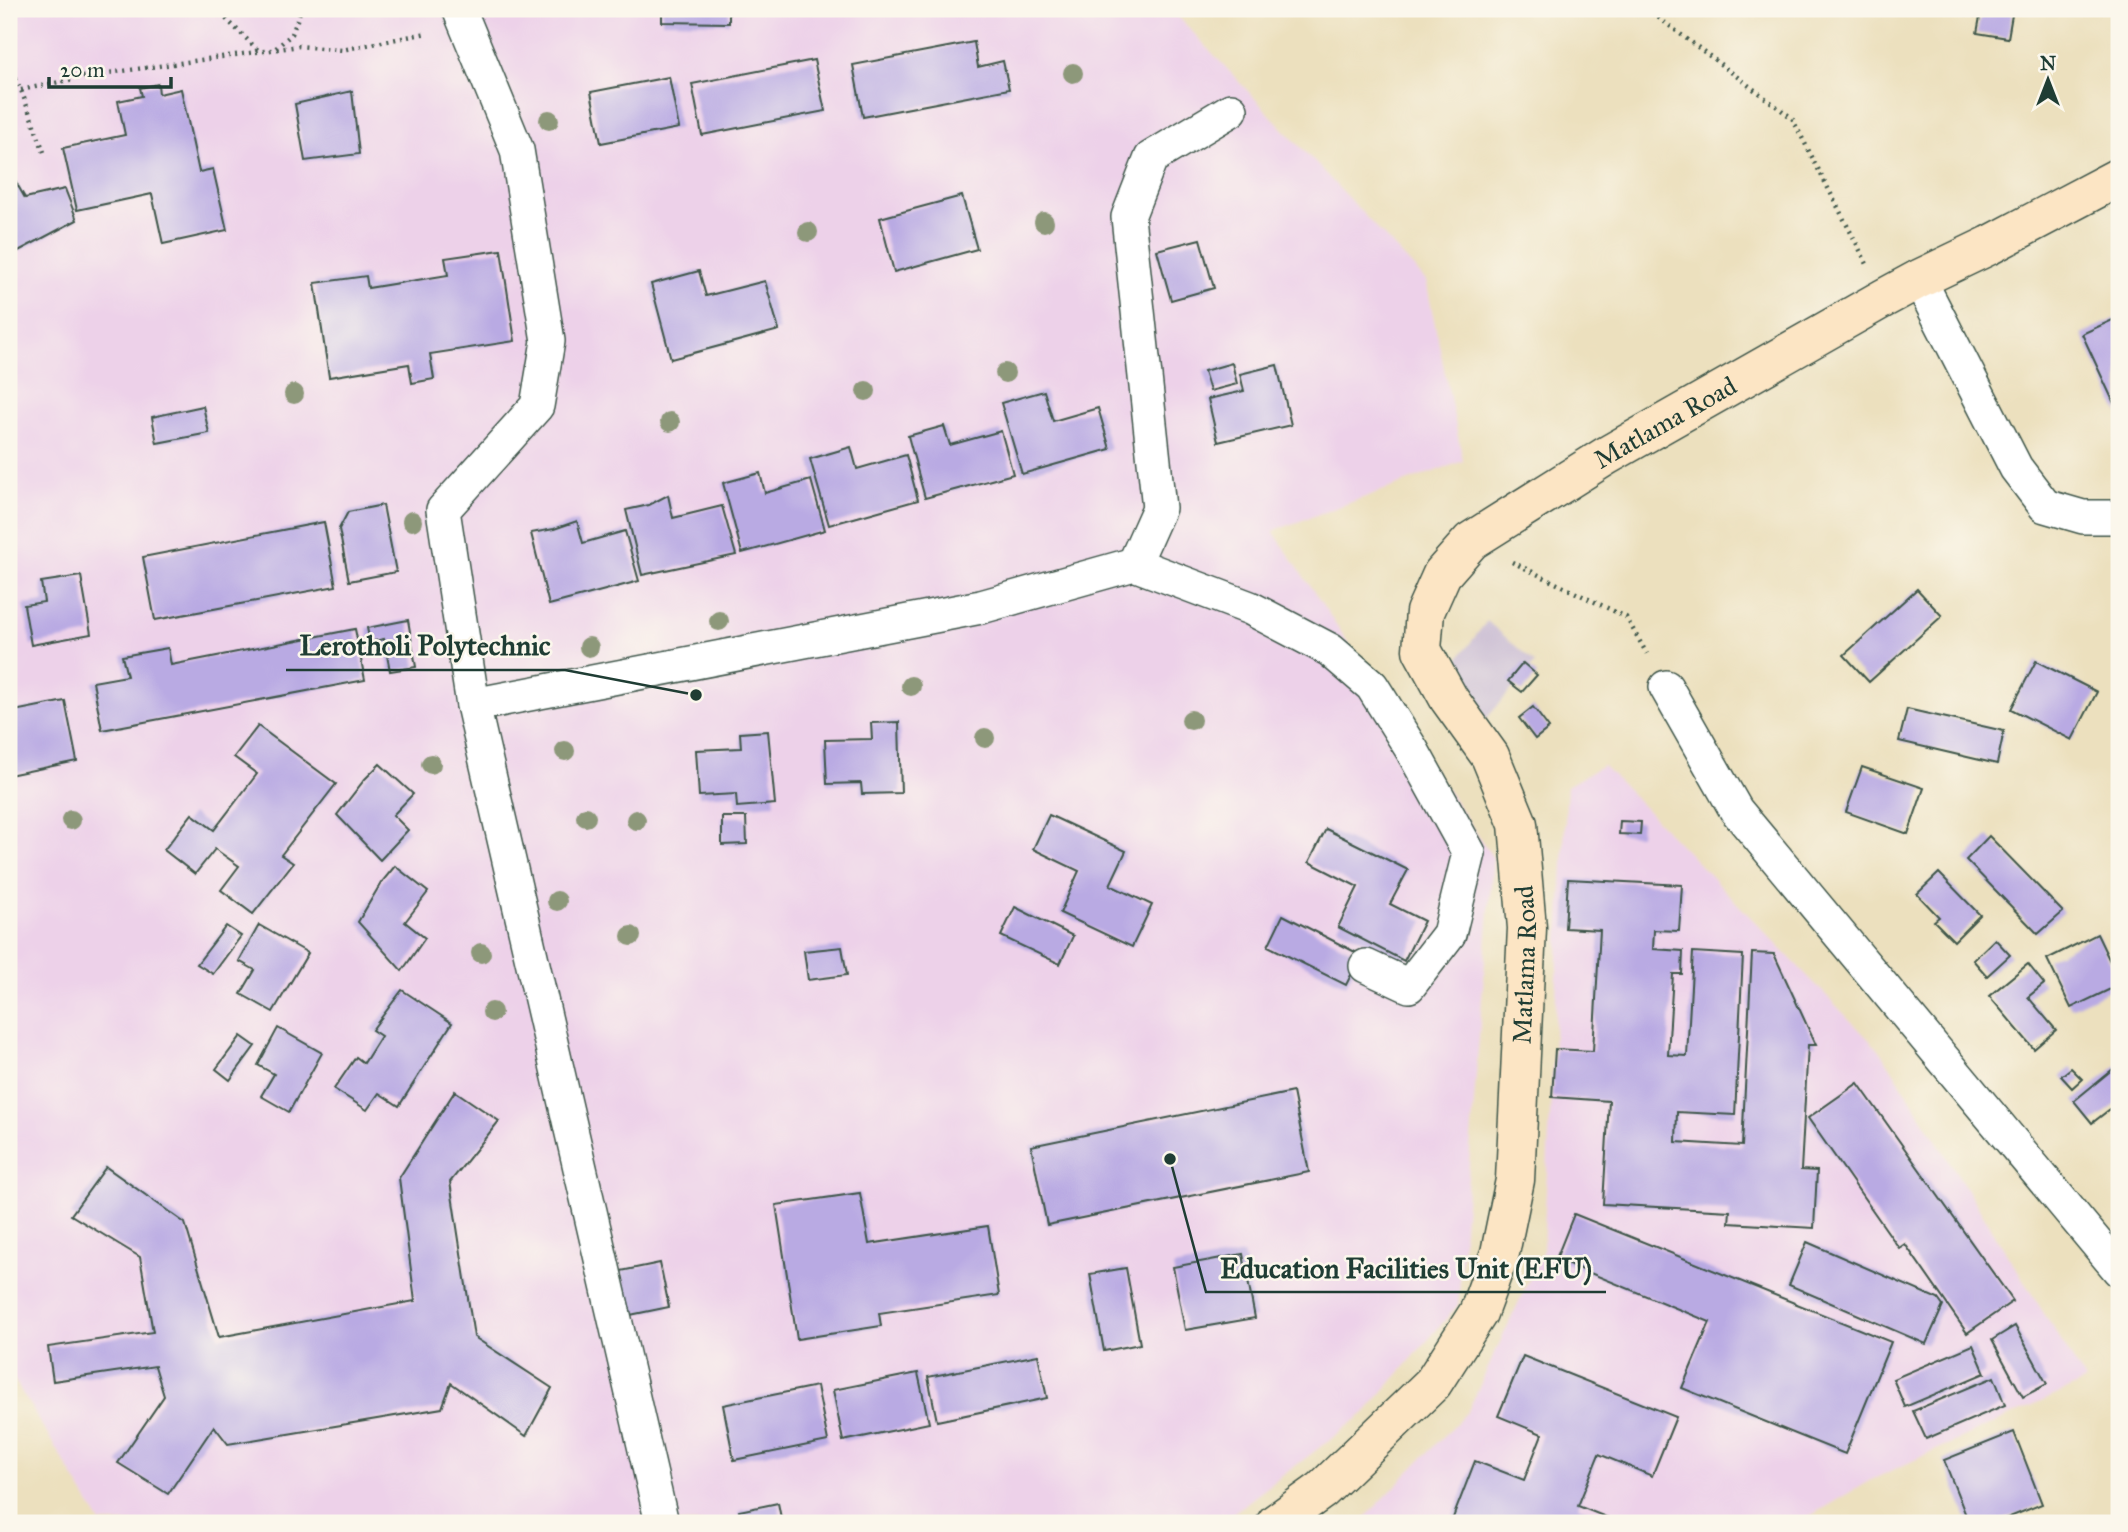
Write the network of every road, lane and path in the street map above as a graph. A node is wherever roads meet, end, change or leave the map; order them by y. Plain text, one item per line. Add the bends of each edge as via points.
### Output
1 (215, 9) edge
2 (301, 9) edge
3 (1647, 9) edge
4 (463, 17) edge
5 (274, 50) junction
6 (260, 52) junction
7 (9, 66) edge
8 (20, 90) junction
9 (1231, 110) dead end
10 (44, 152) dead end
11 (2119, 177) edge
12 (1919, 279) junction
13 (1884, 298) junction
14 (2119, 517) edge
15 (1471, 541) junction
16 (1134, 564) junction
17 (1666, 687) joint
18 (472, 705) junction
19 (1366, 966) dead end
20 (2119, 1270) edge
21 (662, 1523) edge
22 (1276, 1523) edge

1 - 6 path
2 - 5 path via 292,34
3 - 13 path via 1792,118
4 - 5 path via 342,50 299,46
4 - 18 street via 517,150 548,341 537,406 443,510
5 - 6 path
6 - 8 path
7 - 8 path
8 - 10 path
9 - 16 street via 1151,158 1128,217 1159,508
11 - 12 street, Matlama Road
12 - 13 street, Matlama Road
12 - 14 street via 2016,468 2045,506 2083,517
13 - 15 street, Matlama Road via 1606,456
15 - 17 path via 1626,617
15 - 22 street, Matlama Road via 1442,574 1425,612 1422,650 1449,699 1490,756 1518,824 1527,928 1515,1180 1503,1241 1478,1313 1433,1383 1322,1490
16 - 18 street via 981,607
16 - 19 street via 1250,608 1329,650 1372,686 1412,750 1469,853 1449,934 1409,986
17 - 20 street via 1736,810
18 - 21 street

